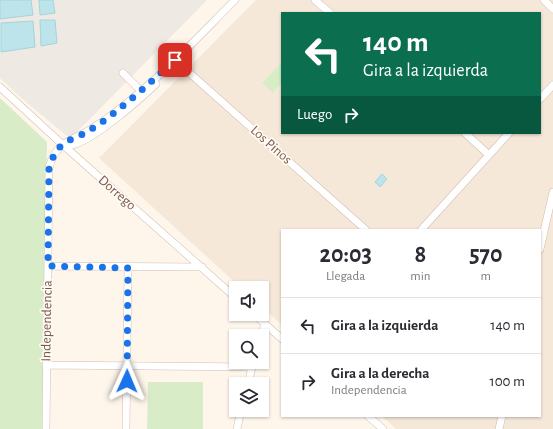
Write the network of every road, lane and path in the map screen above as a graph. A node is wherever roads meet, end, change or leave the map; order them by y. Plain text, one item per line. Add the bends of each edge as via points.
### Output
1 (235, 0) edge
2 (241, 0) edge
3 (315, 0) edge
4 (544, 0) edge
5 (553, 9) edge
6 (329, 12) edge
7 (177, 61) junction
8 (123, 73) dead end
9 (553, 85) edge
10 (0, 87) edge
11 (143, 93) junction
12 (541, 98) edge
13 (466, 134) edge
14 (508, 134) edge
15 (63, 145) junction
16 (489, 155) junction
17 (553, 192) edge
18 (365, 229) edge
19 (422, 229) edge
20 (541, 245) edge
21 (48, 266) junction
22 (202, 267) junction
23 (128, 268) junction
24 (229, 292) edge
25 (262, 321) edge
26 (265, 324) junction
27 (263, 329) edge
28 (281, 338) edge
29 (46, 364) junction
30 (229, 364) edge
31 (128, 365) junction
32 (240, 417) edge
33 (369, 417) edge
34 (502, 417) edge
35 (46, 429) edge
36 (126, 429) edge
37 (237, 429) edge
38 (383, 429) edge
39 (499, 429) edge

1 - 7 street
2 - 7 street
3 - 6 street
4 - 5 street
7 - 11 street
7 - 18 street, Los Pinos
8 - 11 street
9 - 12 street
10 - 15 street, Dorrego
11 - 15 street via 107,125 89,137 72,145
13 - 16 street
14 - 16 street
15 - 21 street, Independencia via 49,168
15 - 22 street, Dorrego
16 - 19 street
17 - 20 street
21 - 23 street
21 - 29 street, Independencia
22 - 23 street
22 - 24 street, Dorrego
23 - 31 street
25 - 26 street
26 - 27 street
26 - 28 street
29 - 31 street
29 - 35 street, Independencia
30 - 31 street
31 - 36 street
32 - 37 street
33 - 38 street
34 - 39 street

